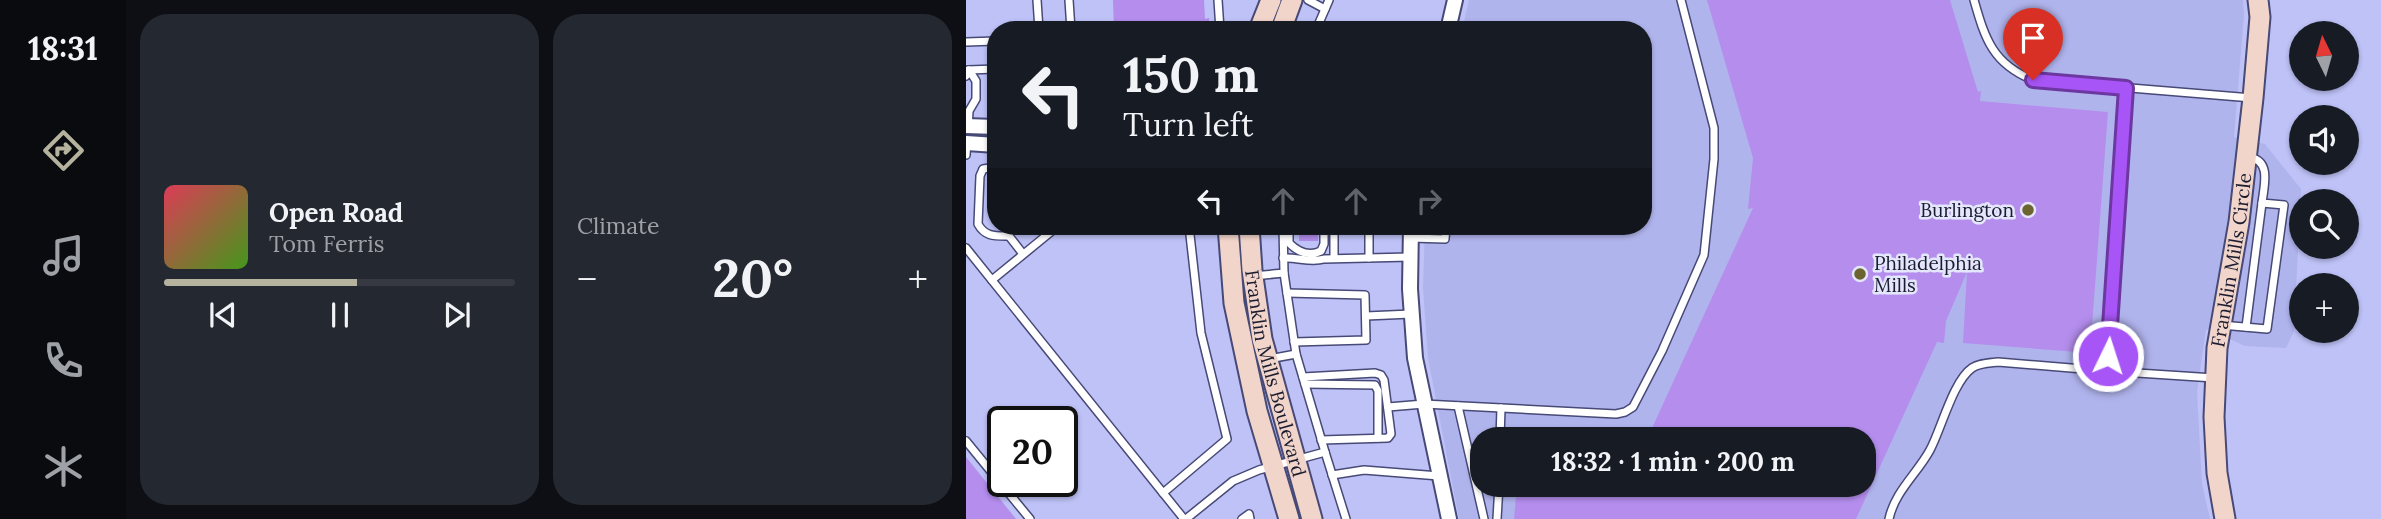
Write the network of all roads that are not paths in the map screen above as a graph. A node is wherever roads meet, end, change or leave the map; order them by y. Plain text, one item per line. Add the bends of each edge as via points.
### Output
1 (1037, 0) edge
2 (1069, 0) edge
3 (1218, 0) edge
4 (1271, 0) edge
5 (1292, 0) edge
6 (1308, 0) edge
7 (1329, 0) edge
8 (1455, 0) edge
9 (1681, 0) edge
10 (1974, 0) edge
11 (2258, 0) edge
12 (1325, 9) junction
13 (1039, 21) edge
14 (1070, 21) edge
15 (1219, 21) edge
16 (1263, 21) edge
17 (1284, 21) edge
18 (1320, 21) edge
19 (1450, 21) edge
20 (987, 41) edge
21 (966, 42) edge
22 (987, 70) edge
23 (967, 72) edge
24 (2126, 88) junction
25 (2253, 98) junction
26 (967, 117) edge
27 (987, 124) edge
28 (987, 146) edge
29 (966, 147) edge
30 (2246, 157) junction
31 (987, 168) edge
32 (2262, 203) junction
33 (987, 234) edge
34 (988, 235) edge
35 (1047, 235) edge
36 (1190, 235) edge
37 (1229, 235) edge
38 (1251, 235) edge
39 (1283, 235) edge
40 (1289, 235) edge
41 (1324, 235) edge
42 (1334, 235) edge
43 (1369, 235) edge
44 (1411, 235) edge
45 (1426, 235) edge
46 (1445, 235) edge
47 (1009, 236) joint
48 (966, 248) edge
49 (1023, 254) junction
50 (1410, 257) junction
51 (1283, 258) junction
52 (1334, 258) junction
53 (1369, 258) junction
54 (1284, 273) junction
55 (1253, 276) junction
56 (992, 280) junction
57 (1287, 293) junction
58 (1411, 314) junction
59 (1366, 316) junction
60 (2221, 325) junction
61 (2246, 327) junction
62 (1294, 342) junction
63 (1296, 354) junction
64 (1267, 359) junction
65 (2107, 371) junction
66 (2215, 378) junction
67 (1304, 381) junction
68 (1424, 404) junction
69 (1458, 406) junction
70 (1388, 407) junction
71 (1501, 408) junction
72 (1500, 427) edge
73 (1378, 438) junction
74 (1321, 440) junction
75 (966, 441) edge
76 (1325, 452) junction
77 (1295, 460) junction
78 (1273, 466) junction
79 (1332, 475) junction
80 (1440, 476) junction
81 (1163, 493) junction
82 (1498, 497) edge
83 (1030, 519) edge
84 (1185, 519) edge
85 (1242, 519) edge
86 (1250, 519) edge
87 (1289, 519) edge
88 (1312, 519) edge
89 (1346, 519) edge
90 (1449, 519) edge
91 (1484, 519) edge
92 (1497, 519) edge
93 (1889, 519) edge
94 (2225, 519) edge

1 - 13 lane
2 - 14 lane
3 - 15 lane
4 - 16 street
5 - 17 street
6 - 12 lane
7 - 12 lane
8 - 19 street
9 - 71 lane via 1714,128 1704,255 1691,289 1633,407 1616,414
10 - 24 lane via 1993,50 2017,74 2033,80
11 - 25 street, Franklin Mills Circle
12 - 18 lane
20 - 21 lane
22 - 23 lane
23 - 26 lane via 976,81 976,99
24 - 25 lane
24 - 65 lane
25 - 30 street, Franklin Mills Circle
26 - 27 street
26 - 29 lane
28 - 29 street
30 - 32 lane via 2257,158 2266,171
30 - 60 street, Franklin Mills Circle
31 - 33 lane via 980,176 978,223
32 - 61 lane
32 - 61 lane via 2284,205 2267,329
34 - 47 lane
35 - 49 lane
36 - 81 lane via 1201,333 1227,439
37 - 78 street, Franklin Mills Boulevard via 1234,303
38 - 55 street, Franklin Mills Boulevard
39 - 51 lane
40 - 41 lane via 1296,250 1314,254 1321,251
42 - 52 lane
43 - 53 lane
44 - 50 street
45 - 46 lane via 1445,239
47 - 49 lane
48 - 56 lane
49 - 56 lane
50 - 53 lane
50 - 58 street
51 - 52 lane via 1313,262
51 - 54 lane
52 - 53 lane
54 - 55 lane
54 - 57 lane
55 - 64 street, Franklin Mills Boulevard
56 - 81 lane
57 - 59 lane via 1365,295
57 - 62 lane
58 - 59 lane
58 - 68 street
59 - 62 lane via 1366,340
60 - 61 lane
60 - 66 street, Franklin Mills Circle
62 - 63 lane
63 - 64 lane
63 - 67 lane
64 - 77 street, Franklin Mills Boulevard
65 - 66 lane
65 - 93 lane via 1998,362 1972,368 1930,449 1900,491
66 - 94 street, Franklin Mills Circle via 2217,473
67 - 70 lane via 1375,373 1381,375
67 - 73 lane via 1375,385
67 - 74 lane
68 - 69 lane
68 - 70 lane
68 - 80 street
69 - 71 lane
69 - 91 lane
70 - 73 lane via 1391,434
71 - 72 lane
73 - 74 lane
74 - 76 lane
75 - 83 lane
76 - 77 lane
76 - 79 lane
77 - 78 lane
77 - 88 street, Franklin Mills Boulevard
78 - 84 lane via 1233,481
78 - 87 street, Franklin Mills Boulevard
79 - 80 lane via 1364,470
79 - 89 lane
80 - 90 street
81 - 84 lane
82 - 92 lane
85 - 86 lane via 1249,514

